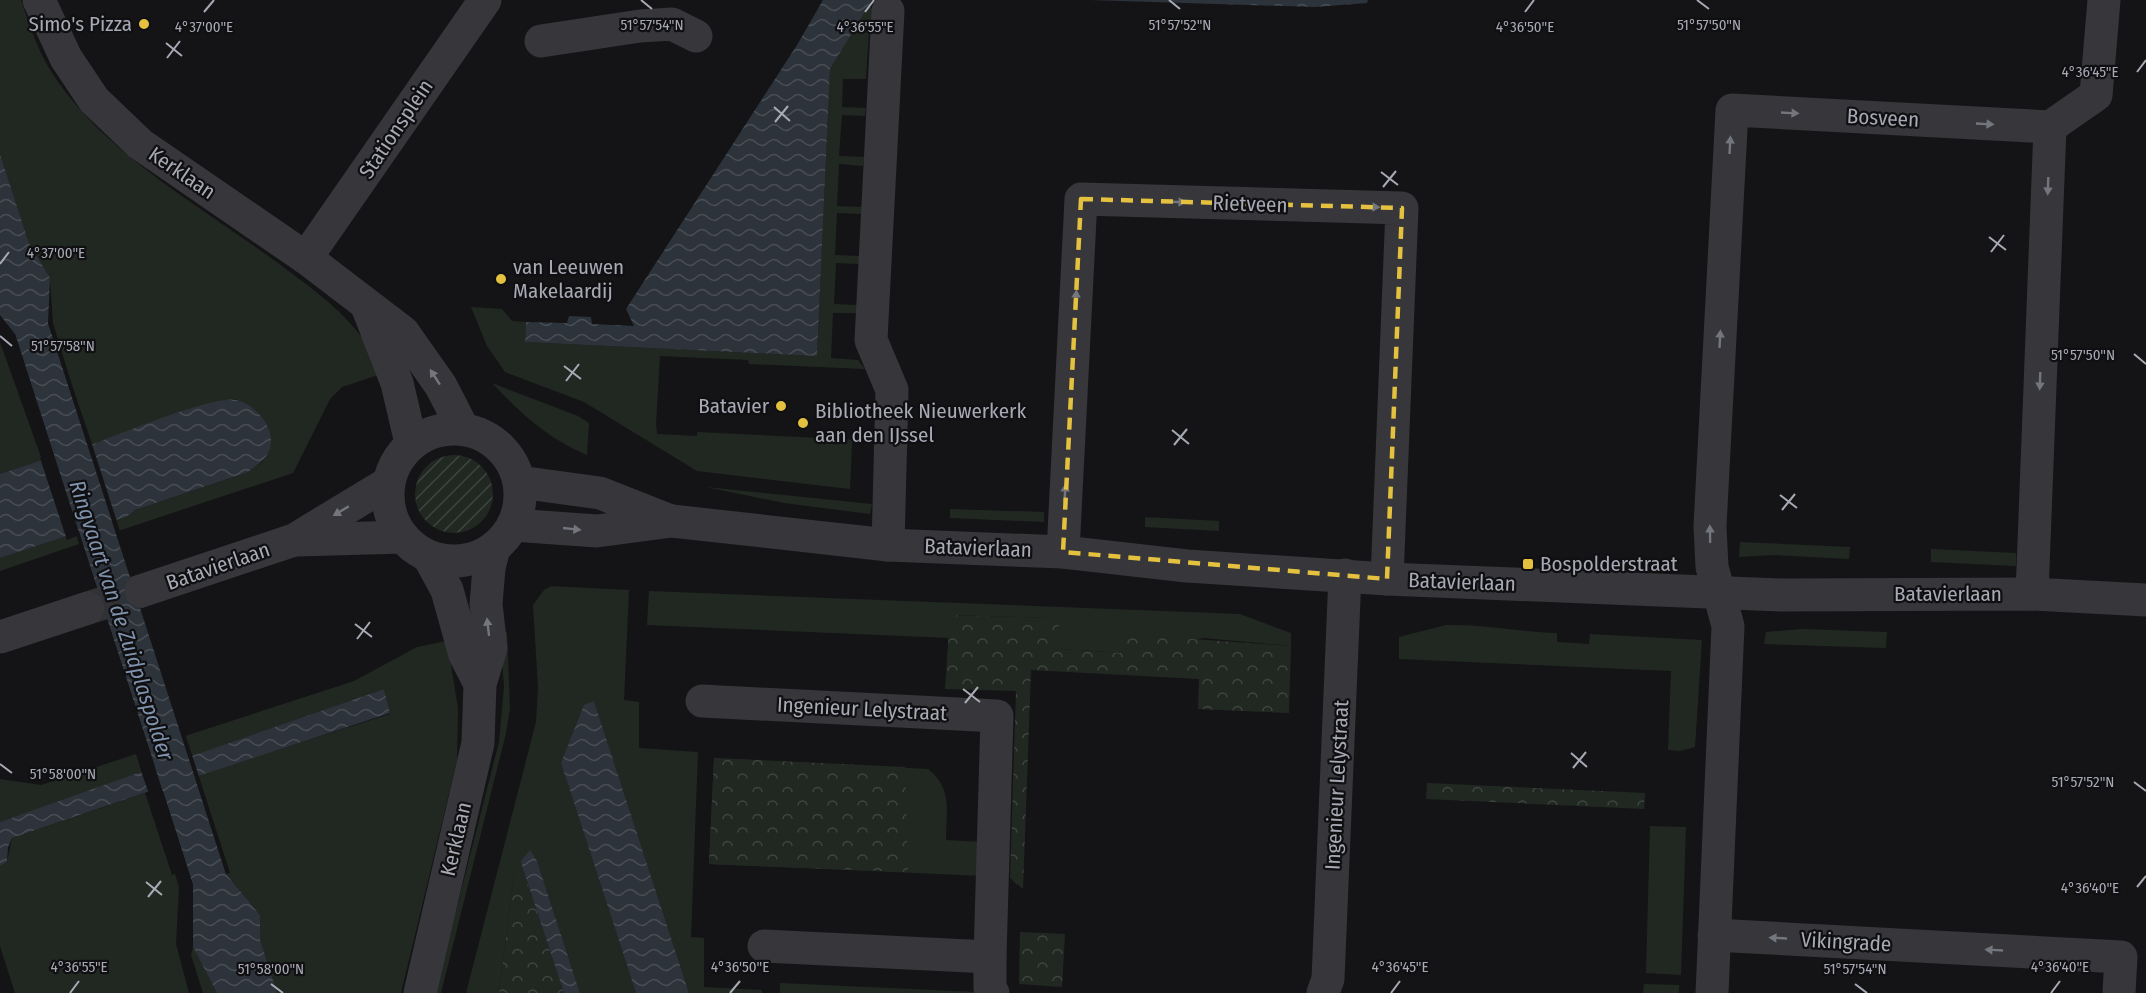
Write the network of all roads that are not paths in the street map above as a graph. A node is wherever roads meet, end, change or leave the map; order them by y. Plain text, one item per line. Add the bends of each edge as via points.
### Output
1 (39, 0) edge
2 (485, 0) edge
3 (2104, 0) edge
4 (888, 11) dead end
5 (696, 36) dead end
6 (541, 41) dead end
7 (2050, 127) junction
8 (306, 258) junction
9 (367, 306) junction
10 (463, 429) junction
11 (411, 443) junction
12 (519, 482) junction
13 (388, 483) junction
14 (672, 521) junction
15 (504, 536) junction
16 (403, 537) junction
17 (294, 540) junction
18 (888, 545) junction
19 (1063, 552) junction
20 (429, 557) junction
21 (1345, 575) junction
22 (1387, 579) junction
23 (141, 591) tunnel mouth
24 (1720, 591) junction
25 (2031, 594) junction
26 (2146, 600) edge
27 (88, 608) tunnel mouth
28 (0, 637) edge
29 (480, 684) junction
30 (702, 701) dead end
31 (1714, 935) junction
32 (764, 946) dead end
33 (2133, 954) edge
34 (990, 957) junction
35 (420, 993) edge
36 (993, 993) edge
37 (1323, 993) edge
38 (1712, 993) edge
39 (2119, 993) edge

1 - 8 street, Kerklaan via 66,58 94,100 140,144
2 - 8 street, Stationsplein
3 - 7 street via 2096,95
4 - 18 street via 871,340 892,390
5 - 6 street via 672,24
24 -> 7 street, Bosveen via 1712,567 1710,526 1732,110
7 -> 25 street
8 - 9 street, Kerklaan
10 -> 9 street, Kerklaan via 441,386 403,332
9 - 11 street via 394,374
10 - 11 street via 431,432
10 - 12 street via 500,446 512,462
11 - 13 street via 396,461
12 - 14 street, Batavierlaan via 600,493
12 - 15 street via 521,496
13 - 16 street via 389,512
13 -> 17 street, Batavierlaan
15 -> 14 street, Batavierlaan via 597,531
14 - 18 street, Batavierlaan
15 - 20 street via 482,555 456,561
29 -> 15 street, Kerklaan via 491,648 486,604 489,568
16 - 17 street, Batavierlaan
16 - 20 street
17 - 23 street, Batavierlaan
18 - 19 street, Batavierlaan
19 - 21 street, Batavierlaan via 1187,566
19 -> 22 street, Rietveen via 1081,199 1402,208
20 - 29 street, Kerklaan via 447,590 465,655
21 - 22 street, Batavierlaan
21 - 37 street, Ingenieur Lelystraat via 1328,979
22 - 24 street, Batavierlaan
24 - 25 street, Batavierlaan via 1782,595
24 - 31 street via 1728,637
25 - 26 street, Batavierlaan
27 - 28 street
29 - 35 street, Kerklaan via 478,742
30 - 34 street, Ingenieur Lelystraat via 997,716
33 -> 31 street, Vikingrade
31 - 38 street
32 - 34 street
33 - 39 street, Vikingrade
34 - 36 street, Ingenieur Lelystraat

